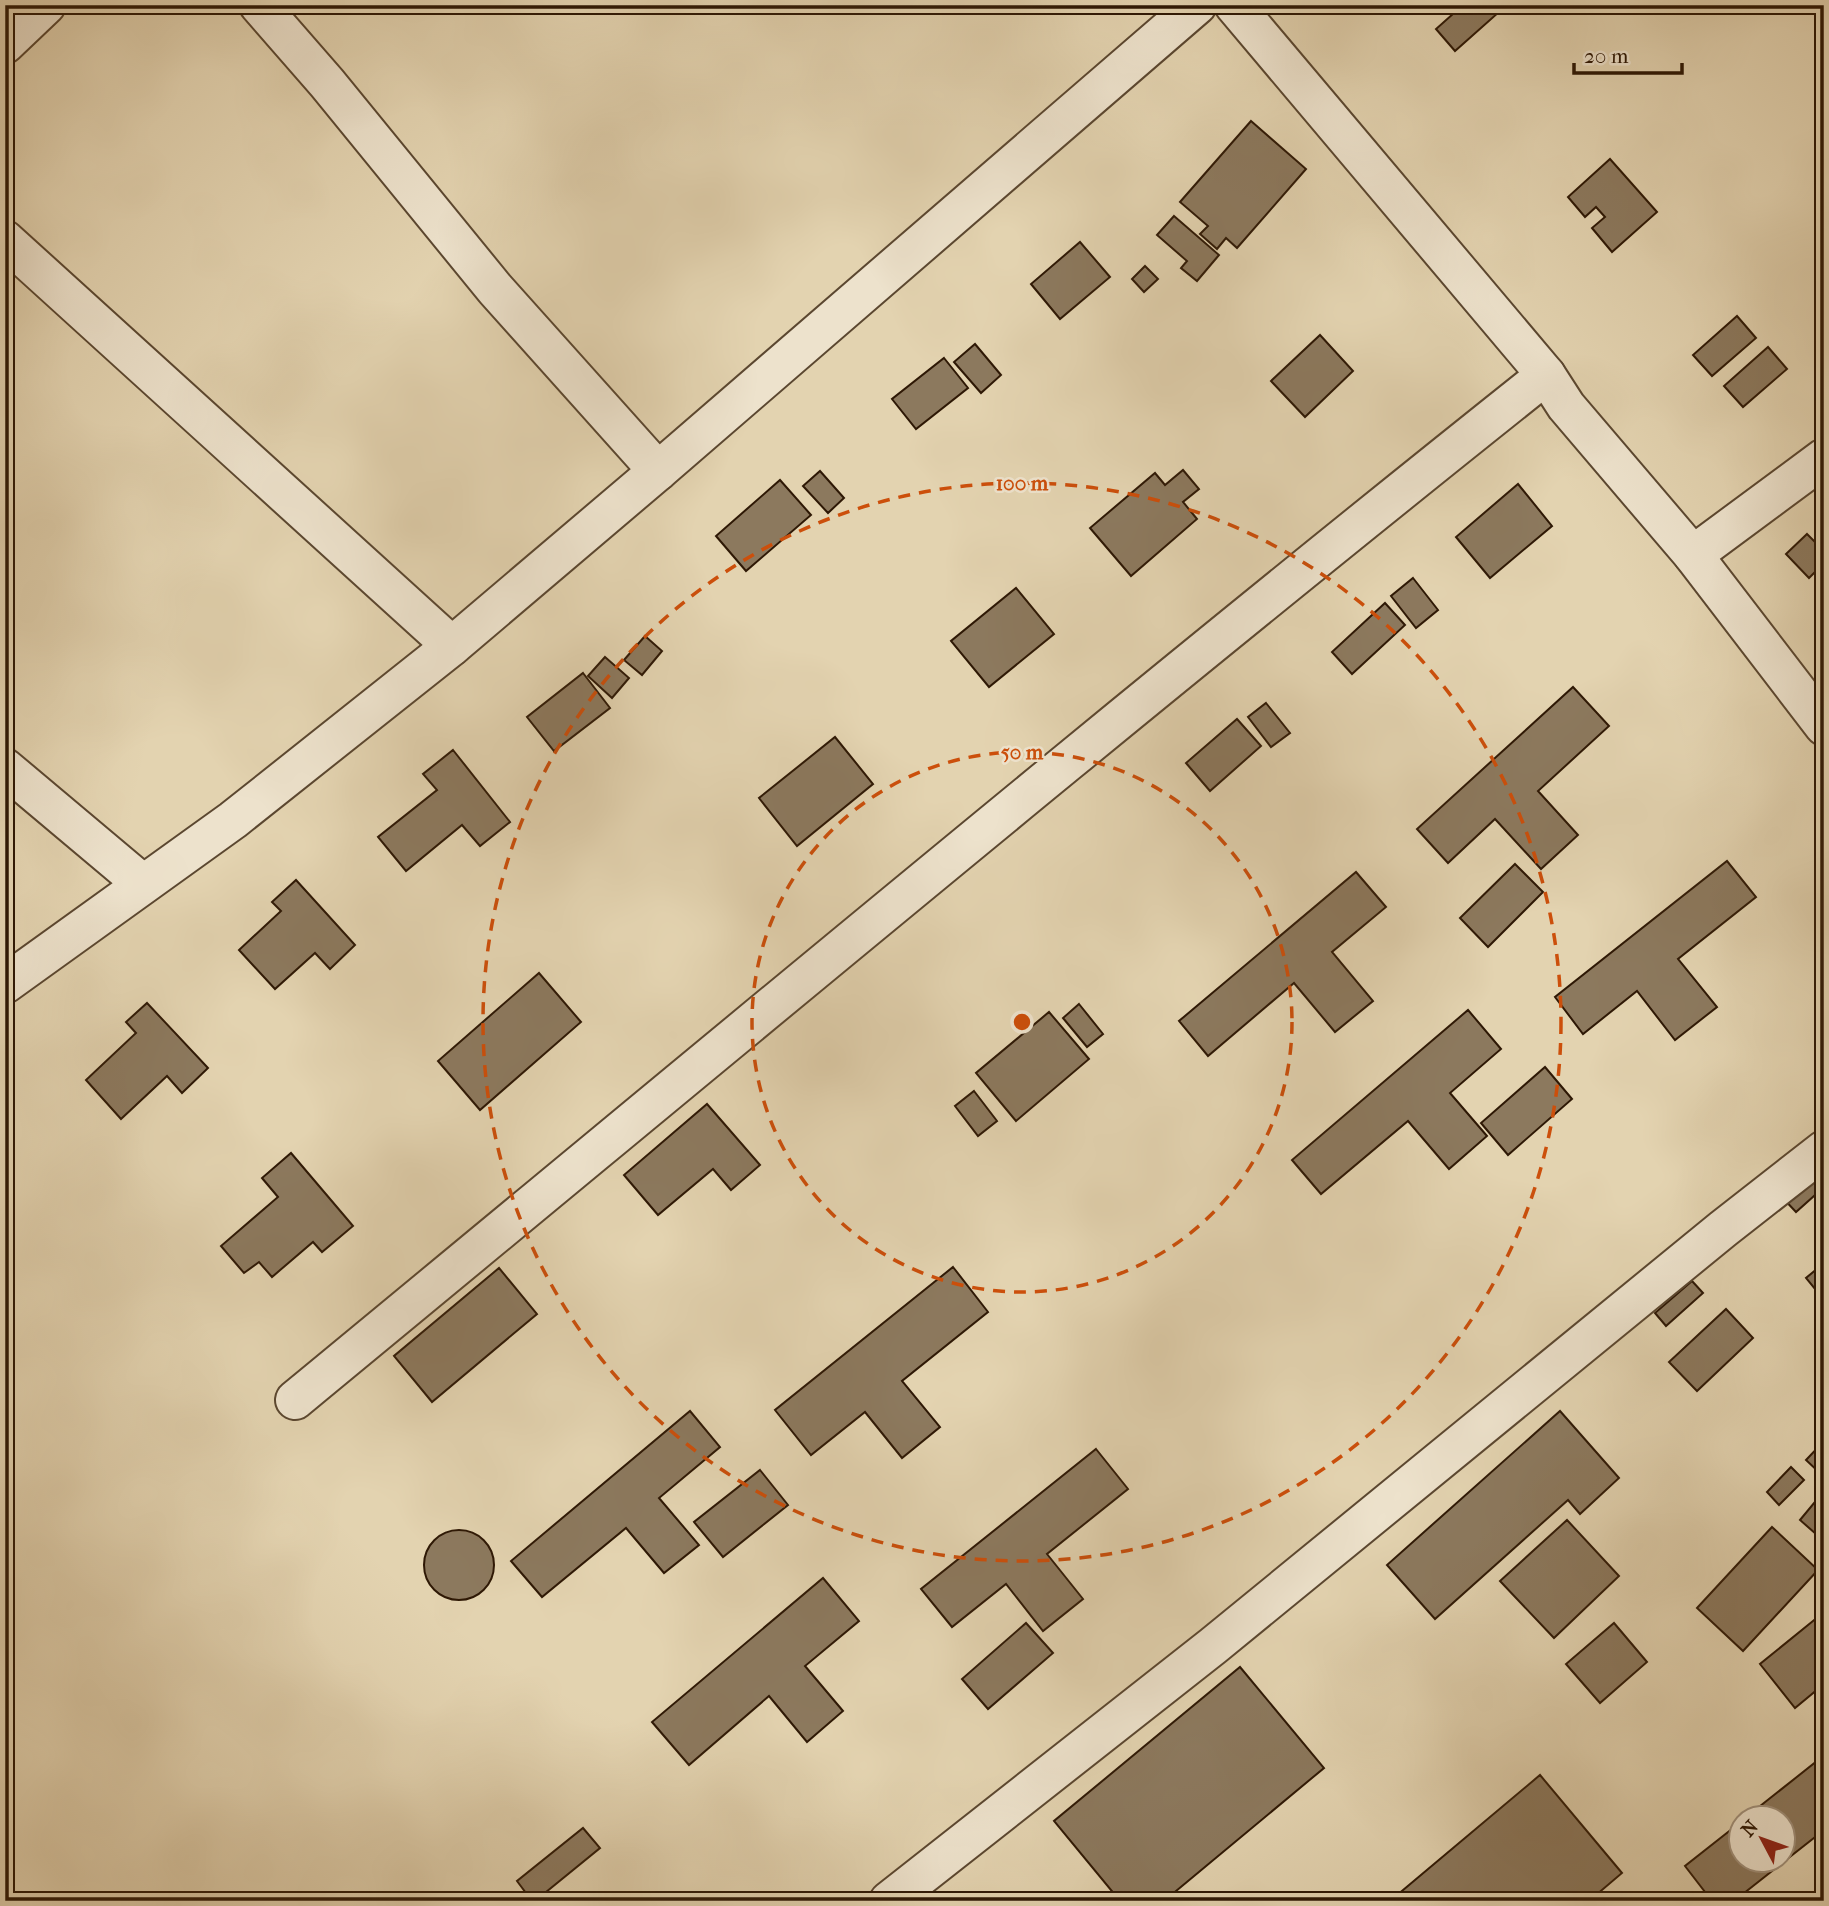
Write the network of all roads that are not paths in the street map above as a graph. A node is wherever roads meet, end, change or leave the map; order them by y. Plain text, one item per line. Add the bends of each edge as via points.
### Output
1 (46, 5) edge
2 (259, 5) edge
3 (1197, 5) edge
4 (1234, 5) edge
5 (5, 44) edge
6 (5, 240) edge
7 (1546, 375) junction
8 (1824, 458) edge
9 (658, 471) junction
10 (1693, 555) junction
11 (452, 646) junction
12 (1824, 726) edge
13 (5, 768) edge
14 (143, 884) junction
15 (5, 984) edge
16 (1824, 1150) edge
17 (295, 1399) dead end
18 (889, 1901) edge

1 - 5 street
2 - 9 street via 495,289
3 - 9 street
4 - 7 street
6 - 11 street
7 - 10 street via 1566,406
7 - 17 street
8 - 10 street
9 - 11 street
10 - 12 street
11 - 14 street via 233,820
13 - 14 street
14 - 15 street
16 - 18 street via 1213,1646

